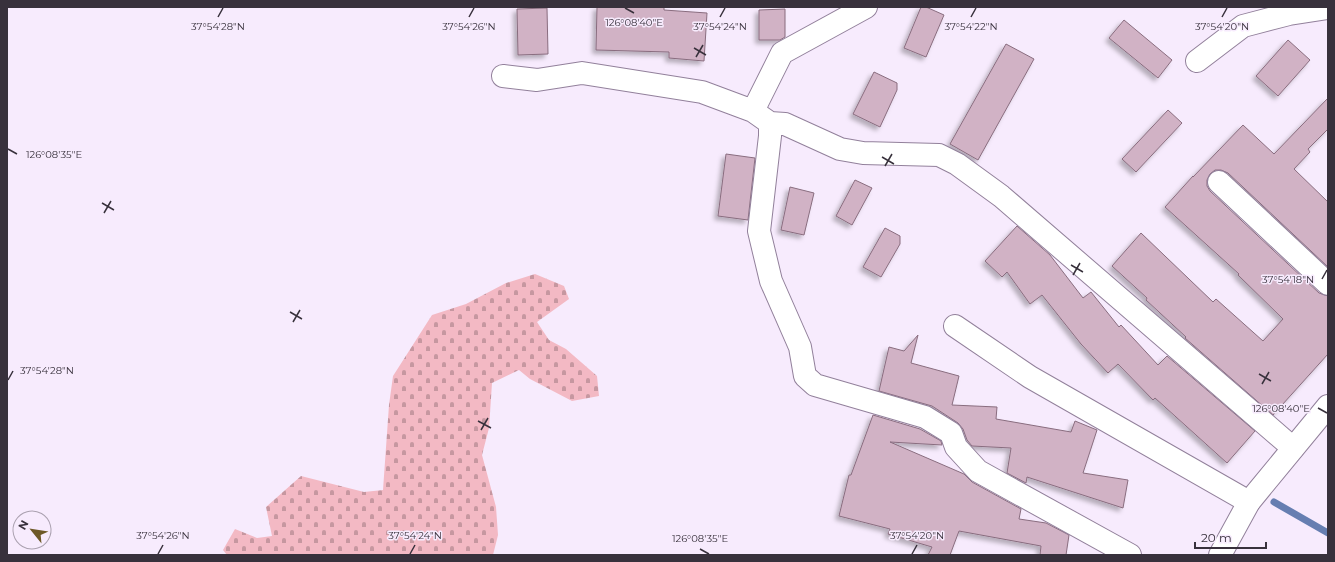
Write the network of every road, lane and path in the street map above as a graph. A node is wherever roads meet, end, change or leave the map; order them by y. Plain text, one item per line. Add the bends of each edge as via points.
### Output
1 (866, 7) edge
2 (1328, 8) edge
3 (1197, 61) dead end
4 (503, 76) dead end
5 (753, 111) junction
6 (770, 123) junction
7 (1219, 182) dead end
8 (1328, 284) edge
9 (955, 326) dead end
10 (1328, 406) edge
11 (1293, 448) junction
12 (1249, 502) junction
13 (1130, 555) edge
14 (1220, 555) edge

1 - 5 street via 782,53
2 - 3 street via 1289,14 1243,26
4 - 5 street via 537,80 582,73 702,92
5 - 6 street
6 - 11 street via 786,124 840,149 863,153 938,156 957,164 1001,196
6 - 13 street via 758,231 771,281 800,347 805,376 815,385 925,417 951,433 956,447 978,471
7 - 8 street
9 - 12 street via 1030,377
10 - 11 street
11 - 12 street
12 - 14 street

